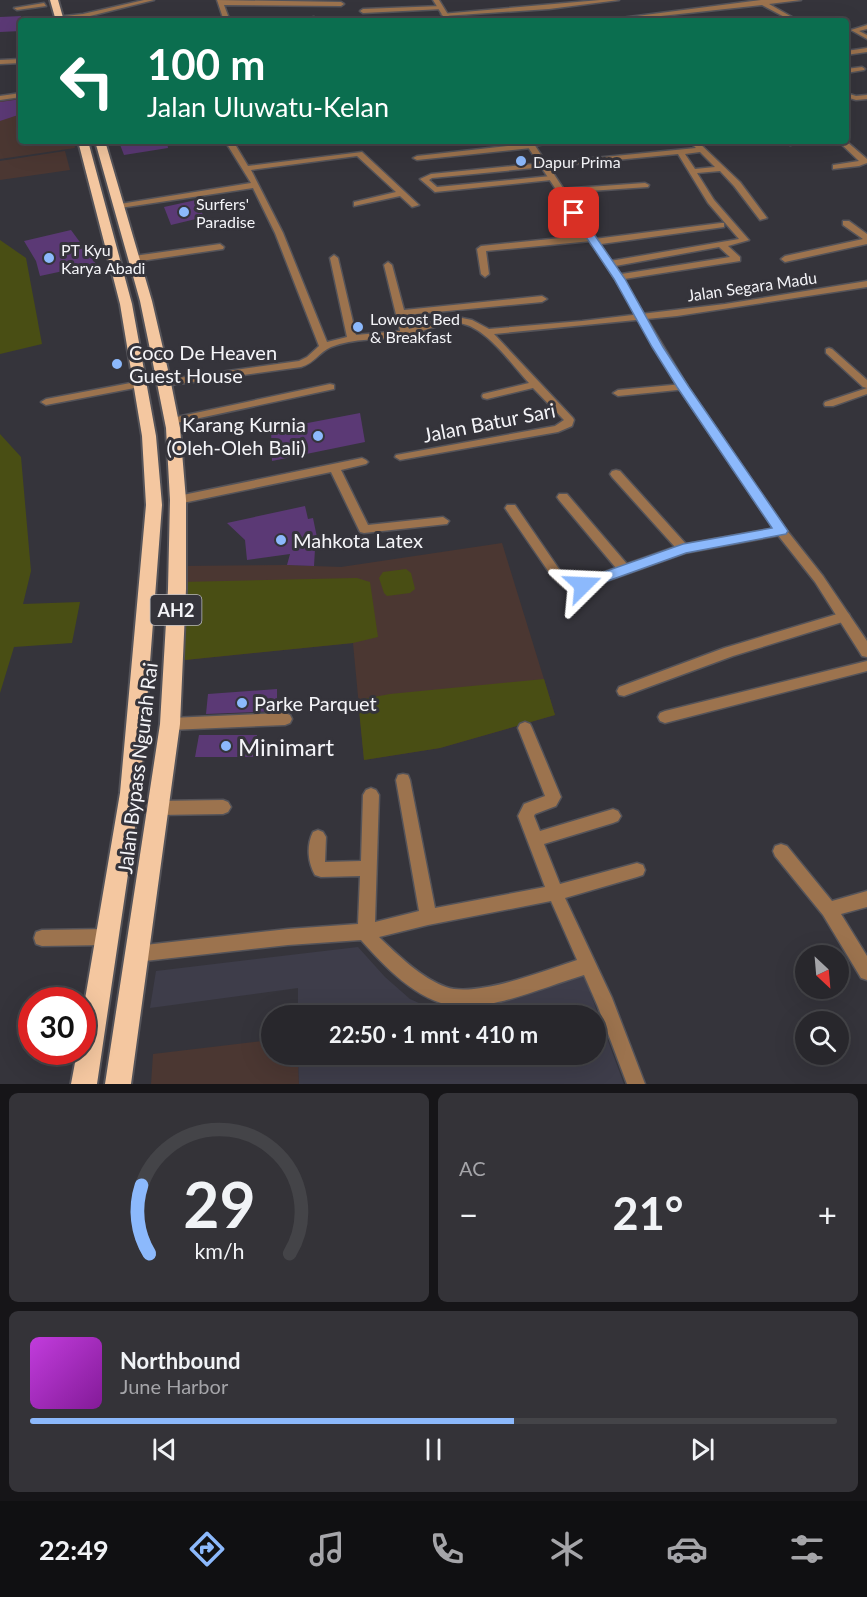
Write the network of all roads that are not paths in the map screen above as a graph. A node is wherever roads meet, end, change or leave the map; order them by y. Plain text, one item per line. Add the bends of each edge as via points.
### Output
1 (54, 0) edge
2 (151, 0) edge
3 (436, 0) edge
4 (543, 0) edge
5 (616, 0) edge
6 (798, 0) edge
7 (220, 1) edge
8 (595, 1) edge
9 (43, 2) edge
10 (745, 2) edge
11 (760, 2) junction
12 (341, 4) dead end
13 (726, 6) junction
14 (549, 7) junction
15 (17, 8) dead end
16 (631, 8) dead end
17 (706, 8) junction
18 (363, 11) dead end
19 (443, 11) junction
20 (738, 14) dead end
21 (641, 15) junction
22 (724, 15) dead end
23 (47, 17) dead end
24 (59, 18) edge
25 (85, 18) edge
26 (225, 18) edge
27 (447, 18) edge
28 (621, 18) edge
29 (790, 18) edge
30 (867, 27) edge
31 (867, 37) edge
32 (867, 50) edge
33 (849, 52) edge
34 (18, 61) edge
35 (0, 62) edge
36 (862, 69) dead end
37 (849, 70) edge
38 (18, 95) edge
39 (849, 96) edge
40 (867, 97) edge
41 (0, 98) edge
42 (83, 144) edge
43 (101, 144) edge
44 (231, 144) edge
45 (530, 144) edge
46 (695, 144) edge
47 (846, 144) edge
48 (700, 150) junction
49 (680, 152) junction
50 (417, 158) dead end
51 (865, 158) edge
52 (543, 166) junction
53 (836, 167) dead end
54 (246, 169) junction
55 (721, 169) junction
56 (694, 171) junction
57 (551, 177) junction
58 (645, 185) dead end
59 (258, 188) junction
60 (560, 190) junction
61 (403, 194) junction
62 (357, 204) dead end
63 (415, 205) dead end
64 (120, 206) junction
65 (763, 218) dead end
66 (846, 223) dead end
67 (721, 225) dead end
68 (593, 240) junction
69 (867, 240) edge
70 (722, 245) junction
71 (220, 247) dead end
72 (334, 258) dead end
73 (134, 259) junction
74 (785, 259) dead end
75 (610, 264) junction
76 (388, 265) dead end
77 (485, 274) dead end
78 (618, 277) junction
79 (867, 284) edge
80 (542, 299) dead end
81 (399, 313) junction
82 (642, 316) junction
83 (487, 332) junction
84 (405, 333) junction
85 (352, 339) junction
86 (324, 346) junction
87 (829, 351) dead end
88 (164, 383) junction
89 (141, 384) junction
90 (536, 384) junction
91 (867, 385) edge
92 (330, 387) dead end
93 (683, 387) junction
94 (867, 391) edge
95 (618, 393) dead end
96 (487, 396) dead end
97 (46, 402) dead end
98 (829, 404) dead end
99 (171, 421) junction
100 (400, 457) dead end
101 (362, 462) dead end
102 (335, 468) junction
103 (616, 474) dead end
104 (563, 498) dead end
105 (178, 500) junction
106 (511, 508) dead end
107 (443, 521) dead end
108 (782, 531) junction
109 (683, 549) junction
110 (624, 569) junction
111 (844, 617) junction
112 (867, 652) edge
113 (867, 666) edge
114 (624, 691) dead end
115 (665, 717) dead end
116 (285, 719) dead end
117 (170, 724) junction
118 (525, 728) dead end
119 (404, 780) dead end
120 (371, 795) dead end
121 (223, 807) dead end
122 (157, 808) junction
123 (613, 816) dead end
124 (318, 837) dead end
125 (534, 840) junction
126 (781, 851) dead end
127 (369, 868) junction
128 (637, 870) dead end
129 (555, 893) junction
130 (867, 899) edge
131 (829, 910) junction
132 (428, 917) junction
133 (366, 932) junction
134 (106, 937) junction
135 (42, 938) dead end
136 (136, 954) junction
137 (589, 965) junction
138 (867, 972) edge
139 (84, 1084) edge
140 (118, 1084) edge
141 (636, 1084) edge

1 - 24 highway
2 - 25 street
3 - 19 street
4 - 14 street
5 - 8 street
6 - 11 street
7 - 12 street
7 - 26 street
8 - 14 street
9 - 15 street
9 - 23 highway
10 - 11 street
10 - 13 street
11 - 29 street
13 - 17 street
13 - 20 street
14 - 19 street
16 - 21 street
17 - 21 street
17 - 22 street
18 - 19 street
19 - 27 street
21 - 28 street
30 - 31 street via 854,30
32 - 33 street
34 - 35 street
36 - 37 street
38 - 41 street
39 - 40 street
42 - 89 highway, Jalan Bypass Ngurah Rai / AH2 via 126,304
43 - 64 highway, Jalan Bypass Ngurah Rai / AH2
44 - 54 street
45 - 50 street
45 - 52 street
46 - 48 street
47 - 51 street
48 - 49 street
48 - 55 street
49 - 52 street
49 - 56 street
51 - 53 street via 862,163
52 - 57 street
52 - 57 street via 424,179 431,189 439,190
54 - 59 street
54 - 61 street via 359,154
55 - 56 street
55 - 65 street
56 - 70 street via 711,201 745,240
57 - 60 street
58 - 60 street
59 - 64 street
59 - 86 street via 293,264
60 - 68 street
61 - 62 street
61 - 63 street
64 - 73 highway, Jalan Bypass Ngurah Rai / AH2
66 - 69 street
67 - 68 street
68 - 75 street
68 - 77 street via 479,250
69 - 74 street
70 - 75 street
70 - 78 street via 737,259
71 - 73 street
72 - 85 street
73 - 88 highway, Jalan Bypass Ngurah Rai / AH2
75 - 78 street
76 - 81 street
78 - 82 street
79 - 82 street, Jalan Segara Madu
80 - 81 street
81 - 84 street
82 - 83 street, Jalan Batur Sari via 576,326
82 - 93 street
83 - 84 street, Jalan Batur Sari via 457,320
83 - 90 street, Jalan Batur Sari
84 - 85 street, Jalan Batur Sari
85 - 86 street, Jalan Batur Sari
86 - 88 street, Jalan Batur Sari via 314,359 301,364
87 - 91 street
88 - 99 highway, Jalan Bypass Ngurah Rai / AH2
89 - 97 street
89 - 134 highway, Jalan Bypass Ngurah Rai / AH2 via 154,505 130,792
90 - 96 street
90 - 100 street, Jalan Batur Sari via 569,420 566,426
92 - 99 street
93 - 95 street
93 - 108 street
94 - 98 street
99 - 105 highway, Jalan Bypass Ngurah Rai / AH2
101 - 102 street
102 - 105 street
102 - 107 street via 364,530
103 - 109 street
104 - 110 street
105 - 117 highway, Jalan Bypass Ngurah Rai / AH2
106 - 110 street via 565,583 583,585
108 - 109 street
108 - 111 street
109 - 110 street
111 - 112 street
111 - 114 street via 729,652
113 - 115 street
116 - 117 street
117 - 122 highway, Jalan Bypass Ngurah Rai / AH2
118 - 125 street via 553,797 526,813
119 - 132 street
120 - 127 street
121 - 122 street
122 - 136 highway, Jalan Bypass Ngurah Rai / AH2
123 - 125 street
124 - 127 street via 317,863 321,870
125 - 129 street
126 - 131 street
127 - 133 street
128 - 129 street
129 - 132 street
129 - 137 street
130 - 131 street
131 - 138 street
132 - 133 street
133 - 136 street
133 - 137 street via 416,979 444,996 455,998 491,993
134 - 135 street
134 - 139 highway, Jalan Bypass Ngurah Rai / AH2
136 - 140 highway, Jalan Bypass Ngurah Rai / AH2
137 - 141 street

